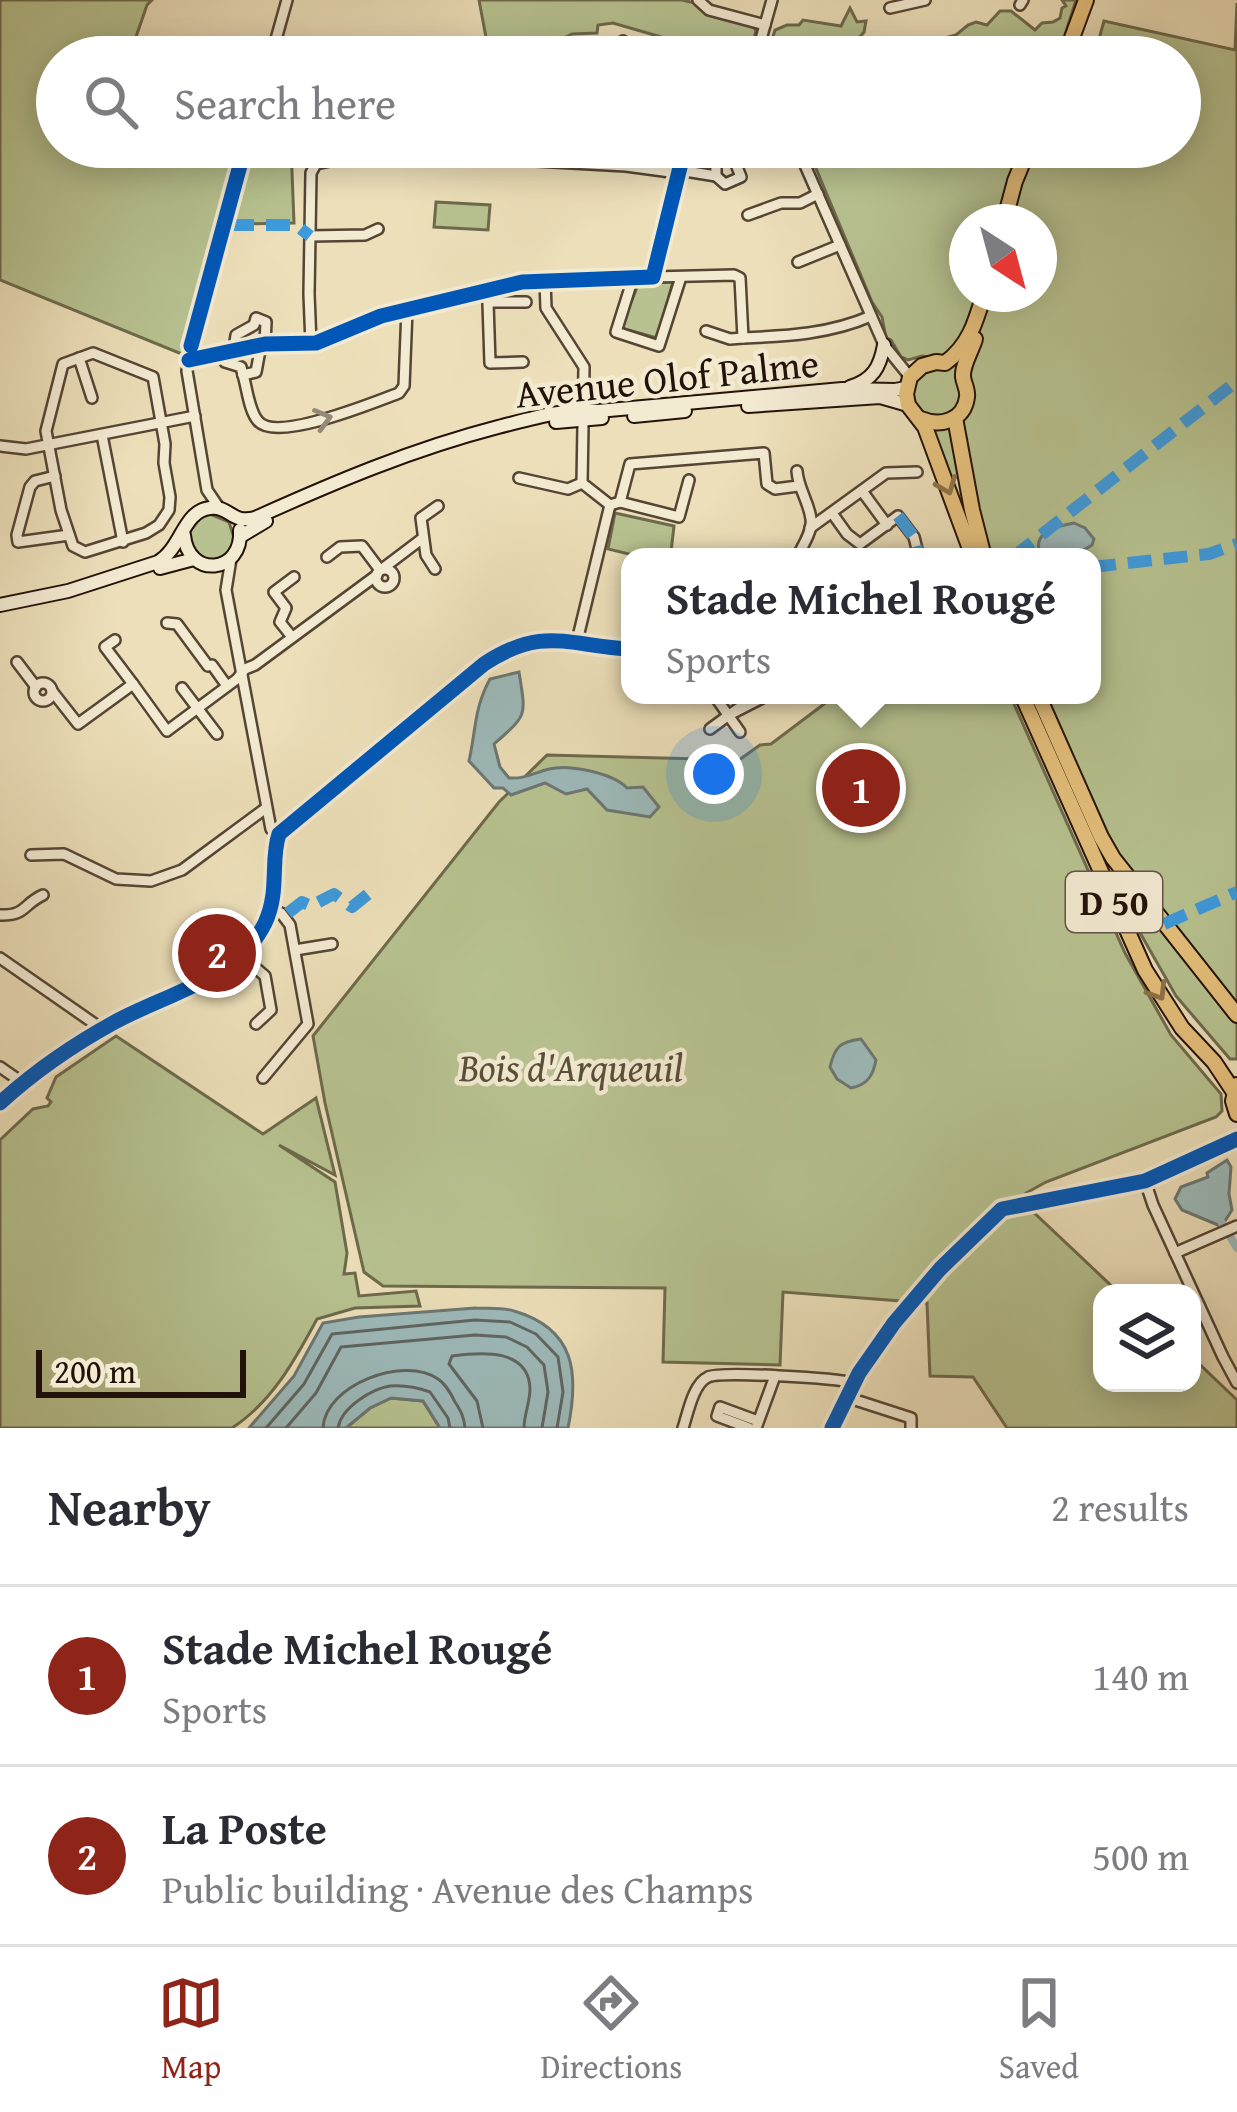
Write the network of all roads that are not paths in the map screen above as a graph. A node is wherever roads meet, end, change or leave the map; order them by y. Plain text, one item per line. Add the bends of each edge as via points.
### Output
1 (287, 0) edge
2 (698, 0) edge
3 (772, 0) edge
4 (925, 0) edge
5 (1086, 0) edge
6 (890, 8) dead end
7 (765, 25) junction
8 (277, 36) edge
9 (762, 36) edge
10 (1073, 36) edge
11 (239, 168) edge
12 (313, 168) edge
13 (642, 168) edge
14 (680, 168) edge
15 (806, 168) edge
16 (1022, 168) edge
17 (679, 171) junction
18 (716, 176) dead end
19 (818, 194) junction
20 (1010, 204) edge
21 (748, 215) dead end
22 (378, 230) dead end
23 (310, 236) junction
24 (840, 245) junction
25 (798, 262) dead end
26 (653, 277) junction
27 (681, 277) junction
28 (633, 278) junction
29 (545, 281) junction
30 (487, 297) junction
31 (526, 302) dead end
32 (407, 309) junction
33 (978, 314) joint
34 (871, 316) junction
35 (706, 331) dead end
36 (743, 338) junction
37 (311, 344) junction
38 (263, 345) junction
39 (884, 345) junction
40 (233, 350) junction
41 (220, 353) junction
42 (79, 358) junction
43 (189, 360) junction
44 (523, 362) dead end
45 (945, 363) junction
46 (243, 375) junction
47 (963, 376) junction
48 (912, 377) junction
49 (842, 389) junction
50 (92, 398) dead end
51 (912, 411) junction
52 (584, 414) junction
53 (195, 416) junction
54 (955, 418) junction
55 (162, 422) junction
56 (102, 434) junction
57 (0, 446) edge
58 (48, 446) junction
59 (796, 471) dead end
60 (917, 472) dead end
61 (55, 476) junction
62 (519, 478) dead end
63 (688, 480) dead end
64 (582, 483) junction
65 (798, 486) junction
66 (206, 490) junction
67 (862, 491) junction
68 (615, 504) junction
69 (439, 506) dead end
70 (220, 509) junction
71 (832, 513) junction
72 (192, 516) junction
73 (235, 519) junction
74 (886, 525) junction
75 (810, 529) junction
76 (184, 534) junction
77 (69, 535) junction
78 (241, 536) junction
79 (423, 538) junction
80 (123, 542) junction
81 (860, 544) junction
82 (800, 548) edge
83 (863, 548) edge
84 (917, 548) edge
85 (970, 548) edge
86 (982, 548) edge
87 (327, 557) dead end
88 (231, 559) junction
89 (198, 561) junction
90 (435, 569) dead end
91 (380, 571) junction
92 (294, 578) dead end
93 (226, 590) junction
94 (0, 608) edge
95 (167, 623) dead end
96 (292, 638) junction
97 (116, 640) dead end
98 (577, 641) junction
99 (621, 648) edge
100 (17, 662) dead end
101 (242, 672) junction
102 (133, 684) junction
103 (227, 686) junction
104 (182, 688) dead end
105 (720, 704) edge
106 (743, 704) edge
107 (751, 704) edge
108 (1026, 704) edge
109 (1042, 704) edge
110 (197, 708) junction
111 (729, 716) junction
112 (710, 729) dead end
113 (740, 732) dead end
114 (217, 734) dead end
115 (266, 808) junction
116 (275, 836) junction
117 (31, 855) dead end
118 (43, 895) dead end
119 (274, 896) junction
120 (281, 913) junction
121 (0, 915) edge
122 (268, 916) junction
123 (332, 944) dead end
124 (295, 950) junction
125 (242, 956) junction
126 (0, 958) edge
127 (1237, 1016) edge
128 (256, 1024) dead end
129 (102, 1029) junction
130 (0, 1066) edge
131 (263, 1078) dead end
132 (23, 1083) junction
133 (1235, 1089) edge
134 (0, 1103) edge
135 (1237, 1118) edge
136 (1237, 1139) edge
137 (1215, 1150) junction
138 (1145, 1181) junction
139 (1234, 1227) edge
140 (1175, 1253) junction
141 (775, 1376) junction
142 (1237, 1382) edge
143 (854, 1383) junction
144 (846, 1397) junction
145 (754, 1426) edge
146 (682, 1428) edge
147 (832, 1428) edge
148 (911, 1428) edge

1 - 8 street
2 - 7 street
3 - 7 street
4 - 6 street
5 - 10 main road
7 - 9 street
11 - 43 street
12 - 23 street
13 - 17 street
14 - 17 street
15 - 19 street
16 - 20 main road
17 - 18 street
17 - 26 street
19 - 21 street
19 - 24 street
22 - 23 street
23 - 37 street
24 - 25 street
24 - 34 street
26 - 27 street
26 - 28 street
27 - 28 street via 659,346 616,332
27 - 36 street via 740,278
28 - 29 street
29 - 30 street
29 - 52 street via 546,308 584,367
30 - 31 street
30 - 32 street
30 - 44 street via 490,363
32 - 37 street
46 -> 32 street via 256,420 266,427 314,424 399,393
33 - 45 main road via 960,352
33 - 47 main road
34 - 36 street via 840,329
34 - 39 street
35 - 36 street
37 - 38 street
38 - 40 street
38 - 40 street via 266,322 256,319 236,334
38 - 46 street via 256,373
39 - 48 street
39 - 49 main road via 869,379
40 - 41 street
41 - 43 street
41 - 46 street
42 - 50 street
42 - 55 street via 93,353 152,377
42 - 58 street via 63,364
43 - 53 street
45 - 47 main road
45 - 48 main road
47 - 54 main road via 968,394
48 - 49 main road, Avenue Olof Palme via 895,390
48 - 51 main road
49 - 52 main road, Avenue Olof Palme
51 - 52 main road, Avenue Olof Palme via 860,397
51 - 54 main road via 935,424
51 -> 85 main road
52 - 64 street
52 - 73 main road, Avenue Olof Palme via 431,446 255,518
52 - 78 main road, Avenue Olof Palme via 410,460
53 - 55 street
53 - 66 street
54 - 86 main road
55 - 56 street
55 - 80 street via 169,510 154,529
56 - 58 street
56 - 80 street
57 - 58 street
58 - 61 street
59 - 65 street
60 - 67 street via 886,473
61 - 77 street
61 - 77 street via 30,487 18,542
62 - 64 street via 568,489
63 - 68 street via 679,517
64 - 68 street
65 - 68 street via 767,484 764,453 630,464
65 - 75 street
66 - 70 street
66 - 72 street
67 - 71 street
67 - 74 street
68 - 98 street
69 - 79 street via 421,518
70 - 72 main road
70 - 73 main road
71 - 75 street
71 - 81 street
72 - 76 main road
73 - 78 main road
74 - 81 street
74 - 84 street via 898,516
75 - 82 street
76 - 89 main road
76 - 94 main road via 158,562
77 - 80 street via 85,552
78 - 88 main road
79 - 90 street
79 - 91 street
81 - 83 street
87 - 91 street via 362,546
88 - 89 main road
88 - 93 street
89 - 93 street
89 - 94 main road
91 - 96 street
92 - 96 street via 274,592
93 - 101 street
95 - 103 street via 177,624
96 - 101 street
97 - 102 street via 105,647
98 - 99 street
98 - 116 street via 538,641 490,660
100 - 102 street via 78,724
101 - 103 street
101 - 115 street
102 - 110 street via 167,731
103 - 110 street
104 - 110 street
105 - 111 street
106 - 111 street
107 - 111 street
108 -> 133 main road, D 50 via 1145,970
109 - 127 main road, D 50 via 1113,858
110 - 114 street
111 - 112 street
111 - 113 street
115 - 116 street
115 - 117 street via 158,880 122,880 71,856
116 - 119 street
118 - 121 street via 15,916
119 - 120 street
119 - 122 street
120 - 122 street
120 - 124 street
122 - 125 street
123 - 124 street
124 - 131 street via 308,1024
125 - 128 street via 265,976 271,1010
125 - 129 street
126 - 129 street
129 - 132 street
130 - 132 street
132 - 134 street
133 - 135 main road
135 - 137 street via 1235,1132
136 - 137 street
137 - 138 street
138 - 140 street
138 - 143 street via 1002,1209 940,1269
139 - 140 street
140 - 142 street
141 - 143 street
141 - 145 street
141 - 146 street via 704,1380
143 - 144 street
144 - 147 street
144 - 148 street via 910,1418

